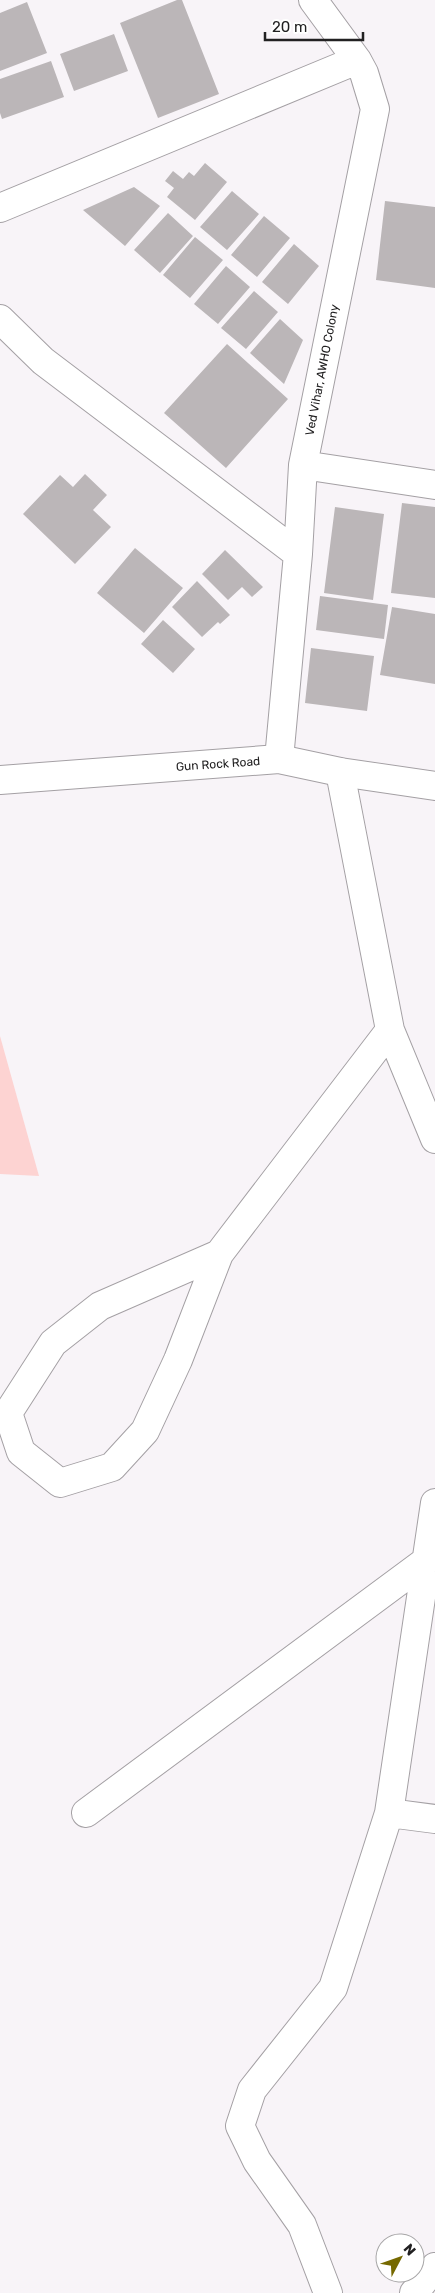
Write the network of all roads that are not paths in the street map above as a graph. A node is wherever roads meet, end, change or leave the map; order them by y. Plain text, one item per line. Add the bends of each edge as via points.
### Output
1 (313, 0) edge
2 (357, 60) junction
3 (0, 208) edge
4 (0, 319) edge
5 (303, 465) junction
6 (435, 485) edge
7 (298, 554) junction
8 (279, 759) junction
9 (340, 772) junction
10 (0, 780) edge
11 (435, 786) edge
12 (390, 1030) junction
13 (435, 1139) edge
14 (219, 1254) junction
15 (4, 1412) edge
16 (435, 1503) edge
17 (426, 1561) junction
18 (86, 1813) dead end
19 (388, 1813) junction
20 (435, 1819) edge
21 (435, 2267) edge
22 (328, 2293) edge
23 (414, 2293) edge

1 - 2 street, Ved Vihar, AWHO Colony
2 - 3 street
2 - 5 street, Ved Vihar, AWHO Colony via 375,109
4 - 7 street via 43,361
5 - 6 street
5 - 7 street, Ved Vihar, AWHO Colony
7 - 8 street, Ved Vihar, AWHO Colony
8 - 9 street, Gun Rock Road
8 - 10 street, Gun Rock Road
9 - 11 street, Gun Rock Road
9 - 12 street
12 - 13 street
12 - 14 street
14 - 15 street via 100,1306 53,1343
14 - 15 street via 178,1360 145,1431 112,1467 60,1483 21,1452
16 - 17 street
17 - 18 street
17 - 19 street
19 - 20 street
19 - 22 street via 333,1988 252,2090 240,2126 257,2161 302,2225
21 - 23 street

